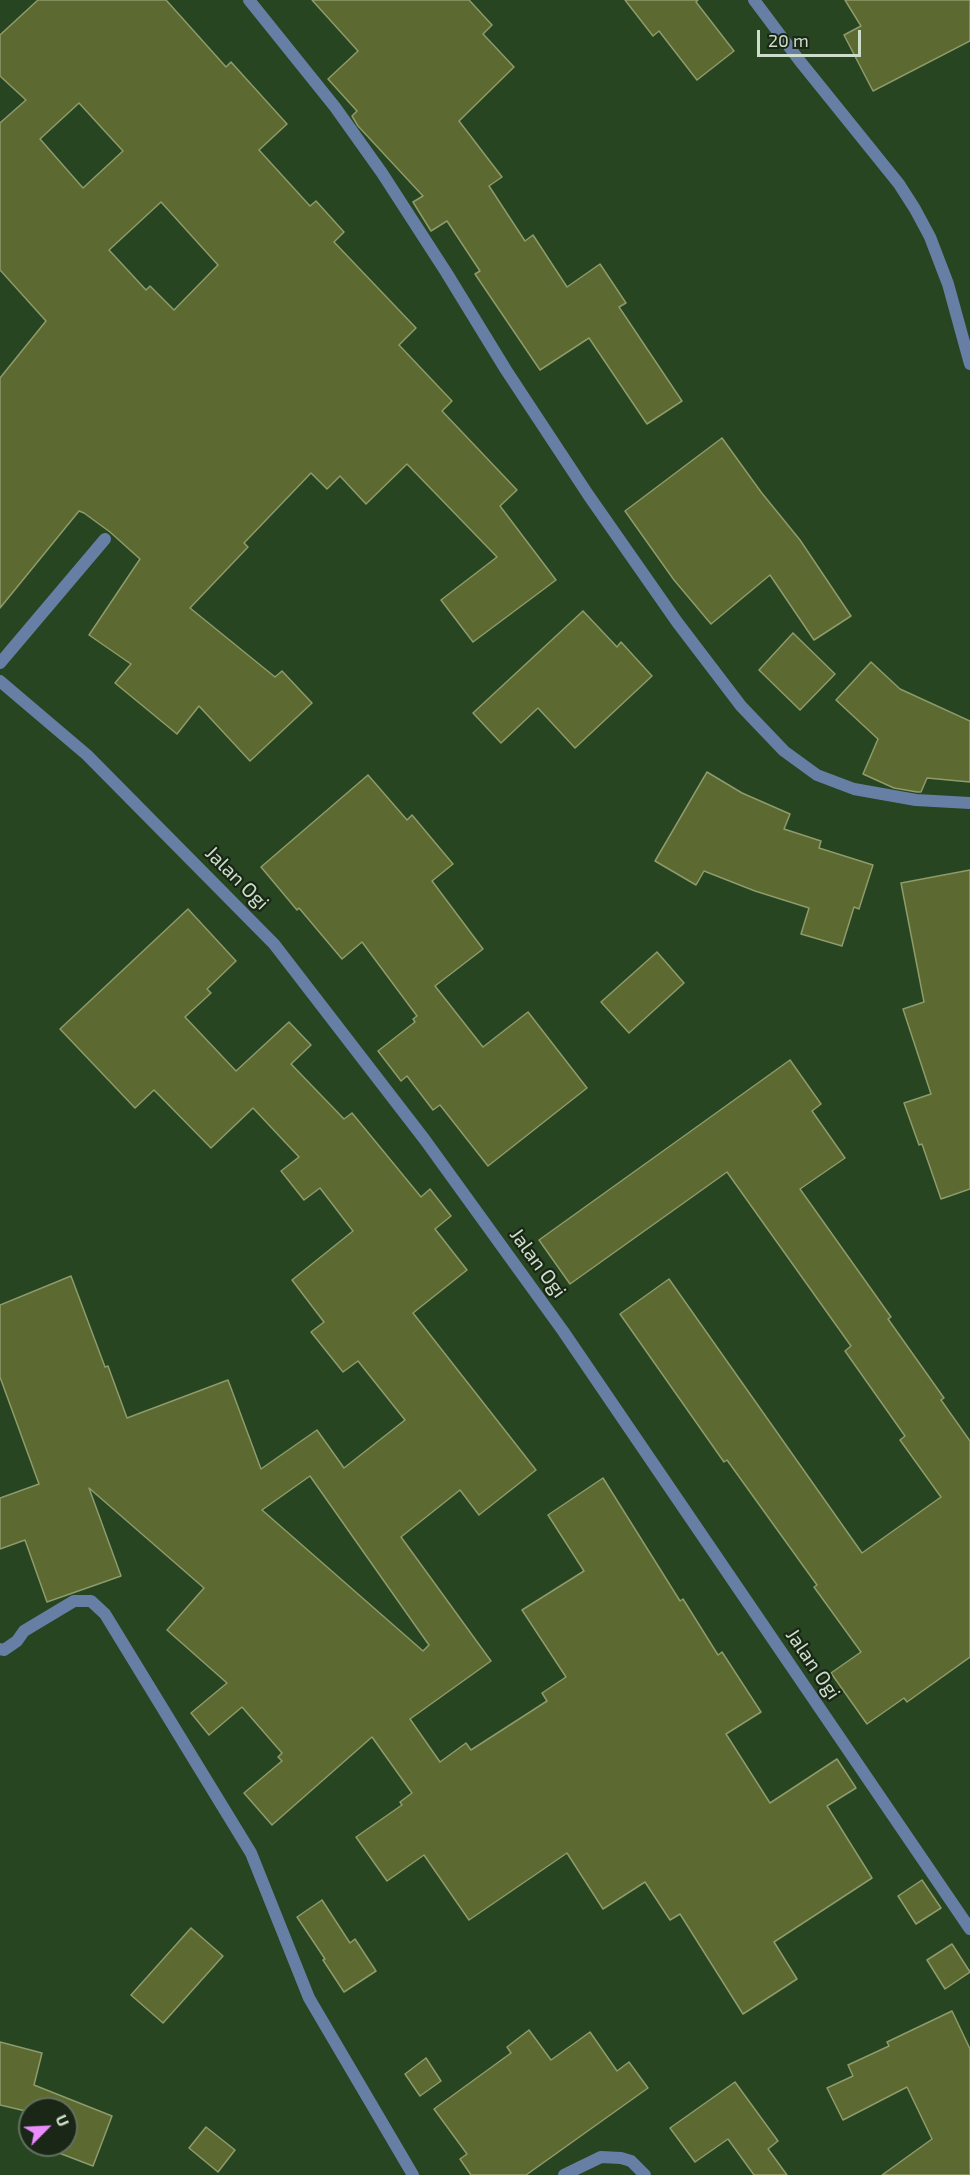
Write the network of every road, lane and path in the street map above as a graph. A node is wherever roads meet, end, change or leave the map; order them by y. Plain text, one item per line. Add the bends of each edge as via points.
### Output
1 (249, 0) edge
2 (754, 0) edge
3 (970, 364) edge
4 (105, 539) dead end
5 (0, 663) edge
6 (0, 681) edge
7 (970, 803) edge
8 (0, 1649) edge
9 (970, 1929) edge
10 (413, 2175) edge
11 (564, 2175) edge
12 (645, 2175) edge

1 - 7 street via 382,173 589,496 741,706 784,751 817,775 864,791 916,800
2 - 3 street via 900,184 915,209 948,284
4 - 5 street
6 - 9 street, Jalan Ogi via 87,755 274,944 425,1140 563,1331
8 - 10 street via 4,1650 24,1631 74,1601 91,1601 105,1614 251,1853 309,1998
11 - 12 street via 601,2157 631,2161

